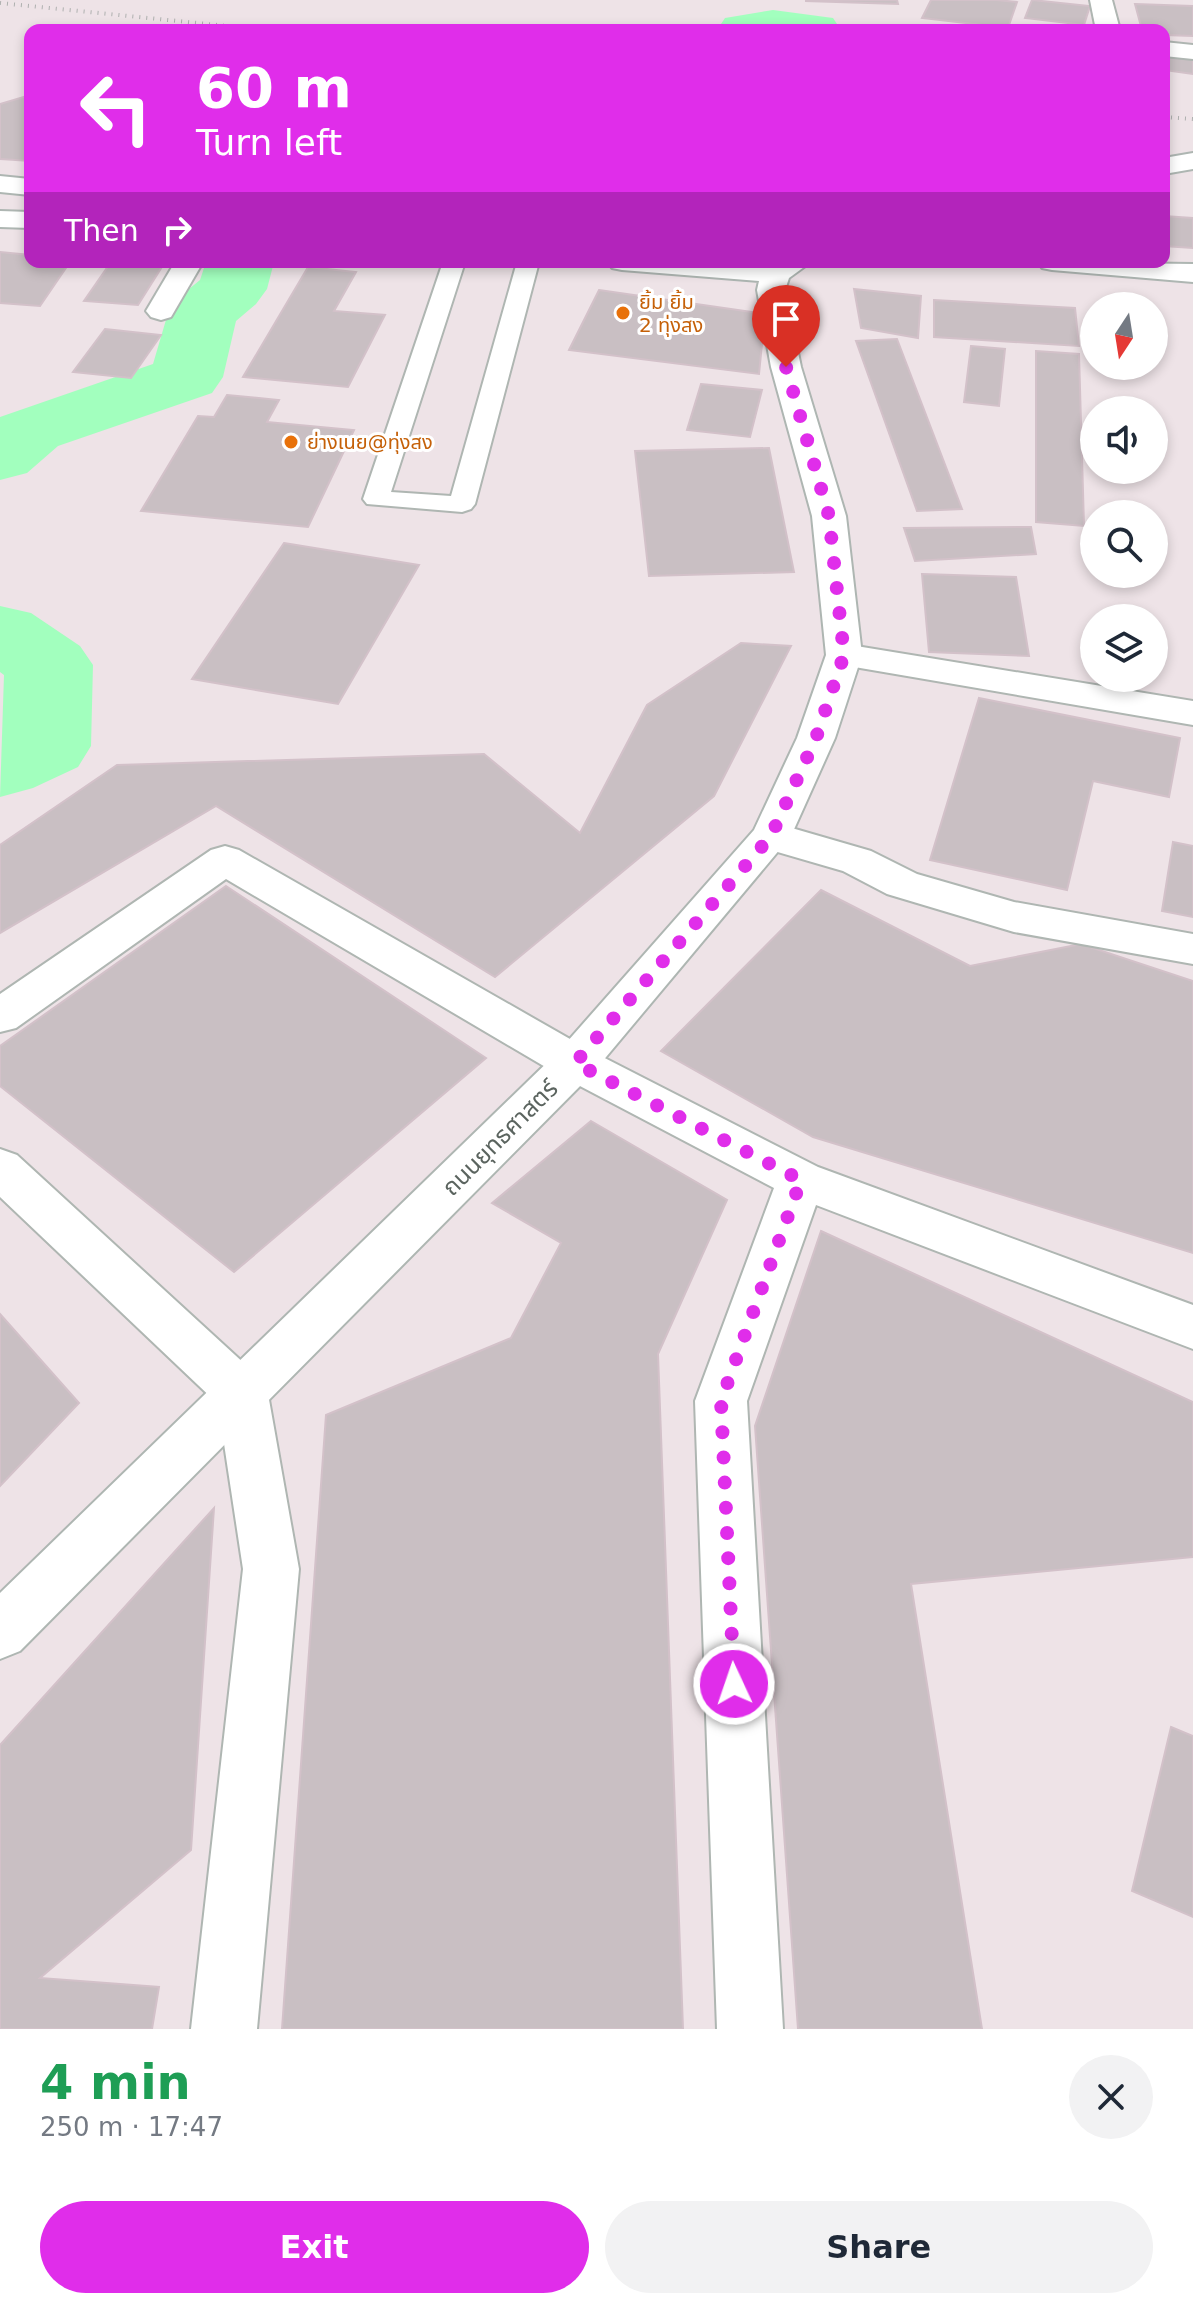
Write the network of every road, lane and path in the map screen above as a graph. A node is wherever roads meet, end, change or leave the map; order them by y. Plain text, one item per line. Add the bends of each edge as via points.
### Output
1 (1101, 0) edge
2 (1107, 24) edge
3 (1170, 50) edge
4 (1193, 52) edge
5 (1193, 161) edge
6 (1170, 165) edge
7 (0, 184) edge
8 (24, 186) edge
9 (0, 219) edge
10 (24, 220) edge
11 (186, 268) edge
12 (452, 268) edge
13 (526, 268) edge
14 (787, 268) edge
15 (1139, 268) edge
16 (1193, 273) edge
17 (161, 311) dead end
18 (844, 655) junction
19 (1193, 713) edge
20 (771, 836) junction
21 (1193, 949) edge
22 (0, 1016) edge
23 (575, 1063) junction
24 (0, 1168) edge
25 (801, 1180) junction
26 (1193, 1327) edge
27 (242, 1394) junction
28 (0, 1632) edge
29 (224, 2029) edge
30 (750, 2029) edge

1 - 2 street
3 - 4 street
5 - 6 street
7 - 8 street
9 - 10 street
11 - 17 street
12 - 13 lane via 376,499 462,504
14 - 18 street, ถนนยุทธศาสตร์ via 771,290 786,367 829,516
15 - 16 street
18 - 19 street
18 - 20 street, ถนนยุทธศาสตร์ via 816,738
20 - 21 street via 857,861 902,884 1014,917
20 - 23 street, ถนนยุทธศาสตร์
22 - 23 street via 225,860
23 - 25 street
23 - 27 street, ถนนยุทธศาสตร์
24 - 27 street
25 - 26 street
25 - 30 street via 721,1401
27 - 28 street, ถนนยุทธศาสตร์
27 - 29 street via 271,1569

